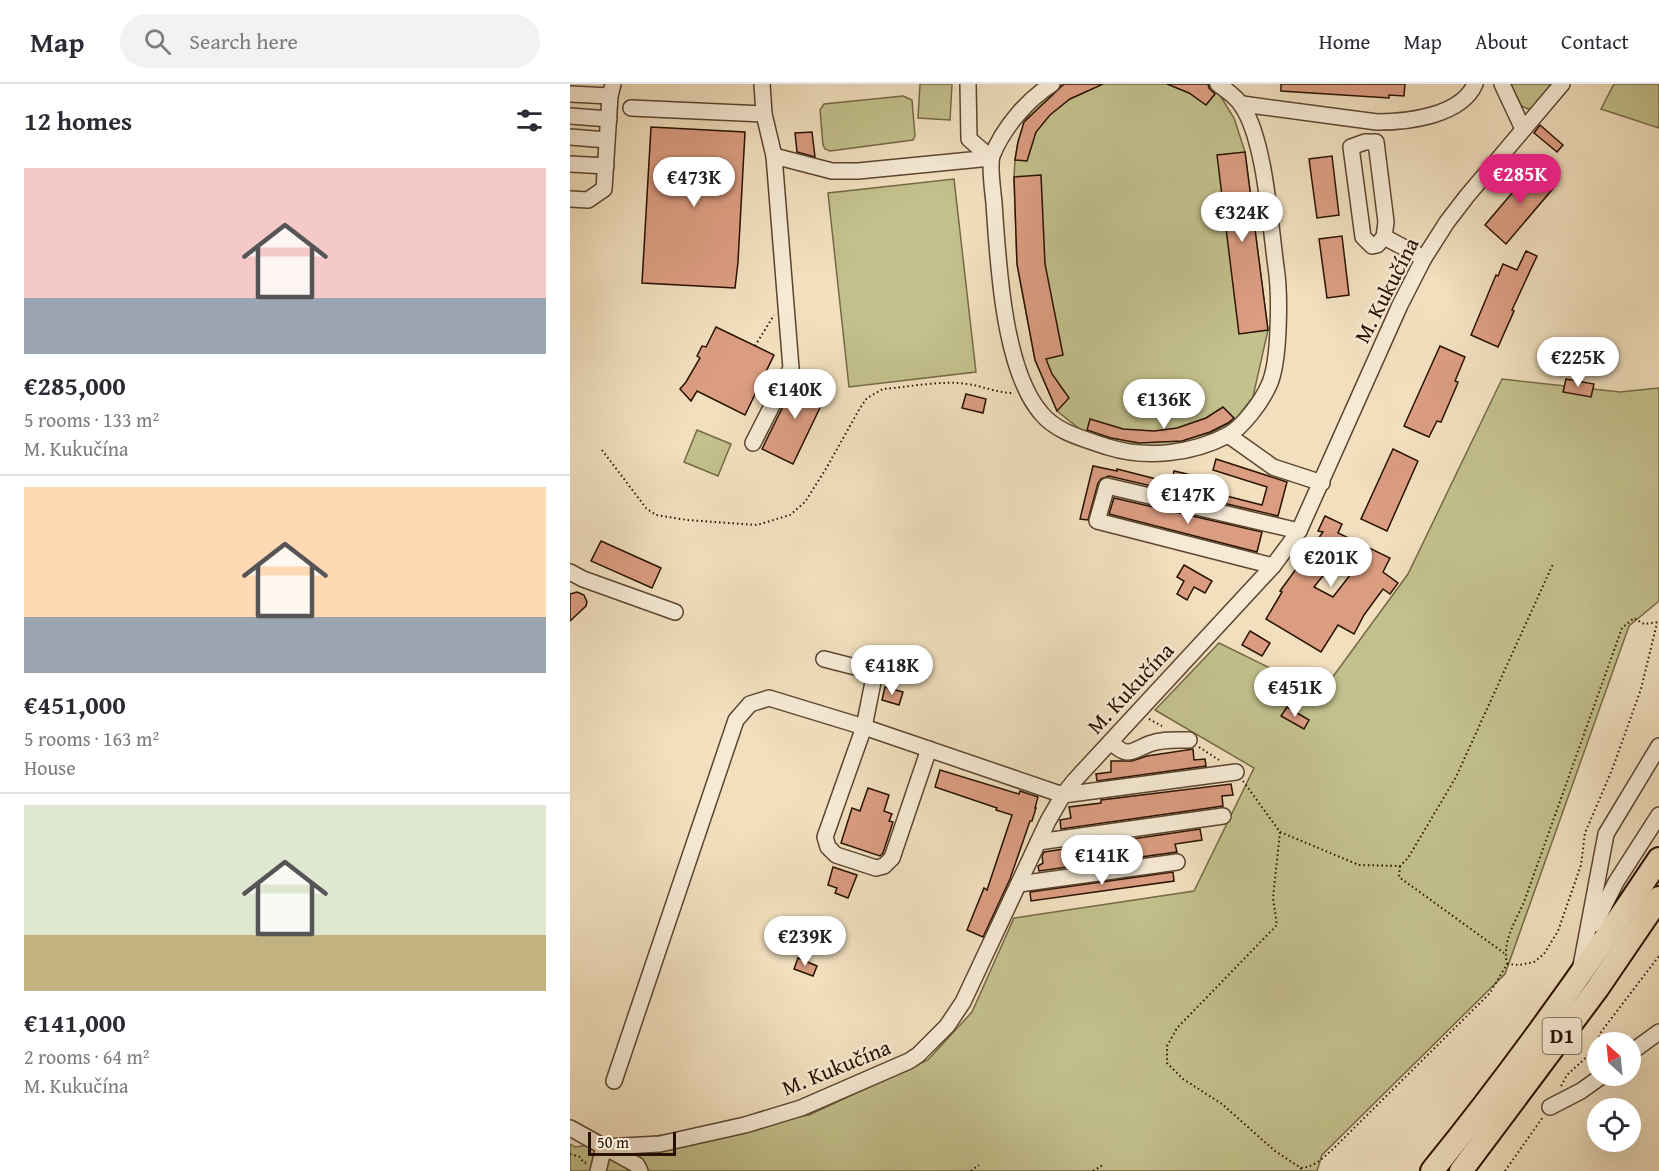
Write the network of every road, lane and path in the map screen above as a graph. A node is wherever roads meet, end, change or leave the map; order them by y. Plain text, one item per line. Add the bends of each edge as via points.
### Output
1 (762, 84) edge
2 (968, 84) edge
3 (1052, 84) edge
4 (1218, 84) edge
5 (1475, 84) edge
6 (1502, 84) edge
7 (1562, 84) edge
8 (612, 90) edge
9 (570, 94) edge
10 (1242, 104) junction
11 (632, 108) dead end
12 (764, 114) junction
13 (570, 116) edge
14 (609, 119) junction
15 (1523, 129) junction
16 (570, 137) edge
17 (607, 140) junction
18 (774, 156) junction
19 (991, 158) junction
20 (570, 164) edge
21 (606, 166) junction
22 (570, 199) edge
23 (1384, 237) junction
24 (1425, 258) junction
25 (787, 295) junction
26 (755, 346) dead end
27 (1028, 391) junction
28 (1228, 435) junction
29 (753, 442) dead end
30 (602, 450) dead end
31 (1322, 483) junction
32 (1299, 531) junction
33 (1553, 564) dead end
34 (1273, 566) junction
35 (570, 572) edge
36 (675, 612) dead end
37 (1658, 623) edge
38 (824, 659) dead end
39 (1141, 709) junction
40 (864, 726) junction
41 (1189, 740) junction
42 (1111, 742) junction
43 (1659, 746) edge
44 (929, 749) junction
45 (1236, 772) junction
46 (1063, 795) junction
47 (1659, 815) edge
48 (1223, 816) dead end
49 (1280, 832) junction
50 (1038, 842) junction
51 (1659, 859) edge
52 (1177, 862) dead end
53 (1400, 866) junction
54 (1019, 884) junction
55 (1659, 898) edge
56 (1588, 937) junction
57 (1504, 953) junction
58 (1659, 956) edge
59 (1506, 964) junction
60 (1579, 976) junction
61 (1601, 1032) edge
62 (1659, 1032) edge
63 (1641, 1045) edge
64 (614, 1082) dead end
65 (1588, 1086) edge
66 (1550, 1107) dead end
67 (570, 1128) edge
68 (604, 1147) junction
69 (979, 1165) dead end
70 (1103, 1165) dead end
71 (1301, 1169) edge
72 (598, 1171) edge
73 (640, 1171) edge
74 (971, 1171) edge
75 (1093, 1171) edge
76 (1432, 1171) edge
77 (1461, 1171) edge

1 - 12 street
2 - 19 street via 969,139
3 - 19 street via 1036,94 1017,117
4 - 10 street
5 - 10 street via 1468,95 1452,106 1400,122
6 - 15 street
7 - 15 street, M. Kukučína
8 - 9 street
8 - 14 street
10 - 28 street via 1255,131 1264,186 1277,277 1278,324 1270,384 1242,425
11 - 12 street
12 - 18 street
13 - 14 street
14 - 17 street
15 - 24 street, M. Kukučína via 1447,222
16 - 17 street
17 - 21 street
18 - 19 street via 832,171
18 - 25 street
19 - 27 street via 1006,322
20 - 21 street
21 - 22 street via 604,189 588,200
23 - 23 street via 1386,222 1376,142 1365,141 1351,147 1363,237 1372,246
23 - 24 street
24 - 31 street, M. Kukučína via 1400,305
25 - 26 path
25 - 29 street via 791,368
27 - 28 street via 1041,414 1060,429 1124,452 1187,450
27 - 30 path via 1004,393 953,384 876,392 860,408 805,502 790,515 757,525 657,514 646,508
28 - 31 street via 1273,467
31 - 32 street, M. Kukučína
32 - 34 street, M. Kukučína
32 - 34 street via 1107,486 1097,521
33 - 53 path via 1456,777
34 - 39 street, M. Kukučína
35 - 36 street
37 - 57 path via 1644,624 1634,618 1622,628
37 - 59 path via 1641,689 1585,833 1581,865 1558,931 1544,954 1534,962
38 - 40 street via 875,672
39 - 41 path via 1150,720
39 - 42 street, M. Kukučína
40 - 44 street
40 - 44 street via 825,837 836,855 876,868 892,858
40 - 64 street via 769,698 750,704 736,720
41 - 42 street via 1149,744 1129,752 1120,751
41 - 45 path
42 - 46 street, M. Kukučína
43 - 56 street via 1606,834
44 - 46 street
45 - 46 street
45 - 49 path
46 - 50 street, M. Kukučína
47 - 56 street via 1616,882
48 - 50 street
49 - 53 path via 1359,865
49 - 71 path via 1274,898 1277,925 1177,1028 1167,1046 1167,1063
50 - 54 street, M. Kukučína
51 - 60 highway, D1
52 - 54 street
53 - 57 path via 1399,877
54 - 68 street, M. Kukučína via 955,1015 909,1061 801,1108 745,1125 660,1144
55 - 77 highway, D1
56 - 60 street
57 - 59 path
58 - 61 path
59 - 71 path via 1490,993 1349,1133 1318,1161
60 - 76 highway, D1
62 - 63 street
65 - 66 street
67 - 68 street
68 - 72 street
68 - 73 street
69 - 74 path
70 - 75 path

